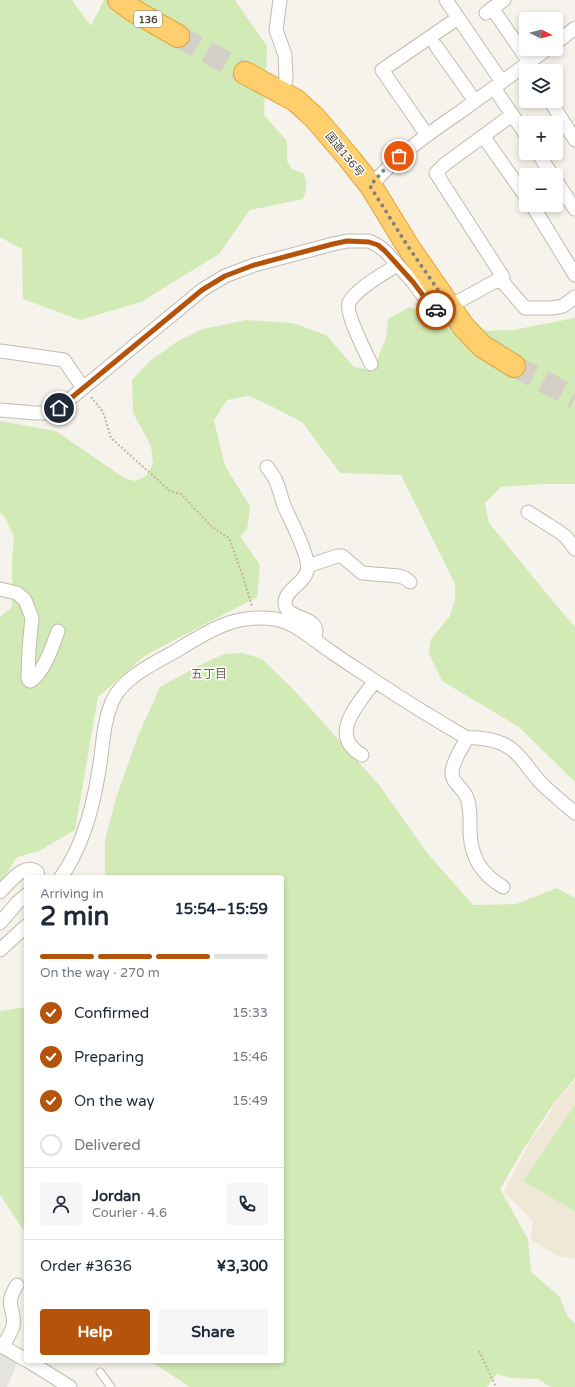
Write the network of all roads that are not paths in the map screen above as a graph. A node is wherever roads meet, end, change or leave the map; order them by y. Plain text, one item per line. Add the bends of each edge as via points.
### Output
1 (119, 0) edge
2 (280, 0) edge
3 (446, 0) edge
4 (504, 0) edge
5 (458, 18) junction
6 (575, 28) edge
7 (178, 36) tunnel mouth
8 (563, 37) edge
9 (436, 46) dead end
10 (540, 56) edge
11 (528, 64) edge
12 (531, 64) edge
13 (519, 72) edge
14 (245, 73) tunnel mouth
15 (498, 85) junction
16 (283, 94) junction
17 (475, 101) junction
18 (554, 108) edge
19 (512, 115) junction
20 (519, 126) edge
21 (427, 134) junction
22 (483, 136) junction
23 (575, 140) edge
24 (370, 186) junction
25 (519, 187) edge
26 (563, 191) edge
27 (575, 209) edge
28 (536, 212) edge
29 (397, 265) junction
30 (575, 276) edge
31 (500, 279) junction
32 (575, 297) edge
33 (569, 305) edge
34 (449, 306) junction
35 (0, 351) edge
36 (371, 364) dead end
37 (514, 366) tunnel mouth
38 (83, 388) junction
39 (0, 410) edge
40 (267, 467) dead end
41 (528, 512) dead end
42 (575, 549) edge
43 (308, 566) junction
44 (410, 582) dead end
45 (0, 588) edge
46 (58, 631) dead end
47 (314, 640) junction
48 (375, 681) junction
49 (467, 738) junction
50 (362, 755) dead end
51 (575, 813) edge
52 (38, 875) edge
53 (63, 875) edge
54 (503, 887) dead end
55 (0, 892) edge
56 (24, 897) edge
57 (0, 924) edge
58 (24, 928) edge
59 (0, 950) edge
60 (17, 1285) dead end
61 (2, 1346) edge
62 (24, 1358) edge
63 (32, 1363) edge
64 (100, 1372) dead end
65 (70, 1387) edge
66 (111, 1387) edge

1 - 7 highway, 136
2 - 16 street via 276,30 285,55 286,78
3 - 5 street
4 - 11 street via 489,11
5 - 15 street
5 - 21 street via 382,70
6 - 8 street
9 - 17 street
10 - 12 street
13 - 15 street
14 - 16 highway, 国道136号
15 - 17 street
15 - 19 street
16 - 24 highway, 国道136号 via 314,117
17 - 21 street
18 - 23 street
19 - 20 street
19 - 22 street
21 - 24 street via 399,156
22 - 25 street
22 - 31 street via 436,173 503,277
24 - 34 highway, 国道136号
26 - 27 street
28 - 30 street
29 - 34 street via 431,306 439,312
29 - 36 street via 370,283 349,303 348,309 355,330
29 - 38 street via 378,245 347,241 246,267 202,290
31 - 33 street via 525,308
31 - 34 street
32 - 33 street
34 - 37 highway, 国道136号 via 482,346
35 - 38 street via 64,360
38 - 39 street via 59,408 46,413
40 - 43 street via 275,479
41 - 42 street via 566,536
43 - 44 street via 342,556 362,573 399,576
43 - 47 street via 305,576 285,596 285,604 287,610 316,627
45 - 46 street via 25,600 32,618 28,656 30,681 39,673
47 - 48 street
47 - 53 street via 287,623 276,620 248,619 226,623 146,667 123,686 112,700 106,718 98,775 86,825 71,864
48 - 49 street
48 - 50 street via 350,716 347,726 348,743 353,750
49 - 51 street via 494,740 513,749 542,784
49 - 54 street via 453,766 452,774 468,798 470,833 475,858 484,874
52 - 55 street via 34,870 24,870
56 - 57 street
58 - 59 street
60 - 61 street via 10,1299 12,1326
61 - 62 street
63 - 65 street
64 - 66 lane

